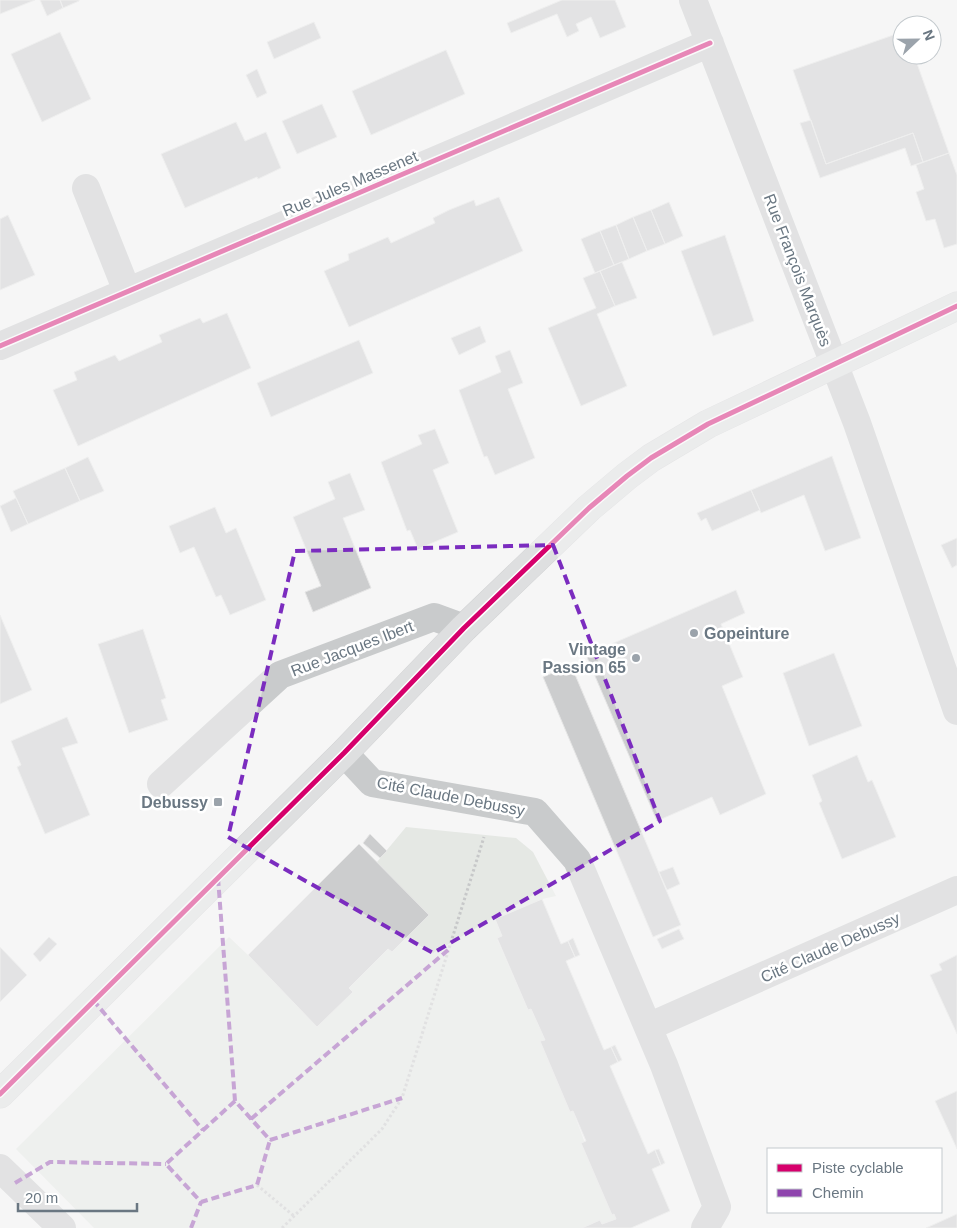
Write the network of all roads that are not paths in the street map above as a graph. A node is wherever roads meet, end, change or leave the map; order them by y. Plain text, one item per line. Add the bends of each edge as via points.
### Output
1 (693, 0) edge
2 (710, 43) junction
3 (86, 188) dead end
4 (127, 291) junction
5 (957, 306) edge
6 (0, 346) edge
7 (834, 363) junction
8 (464, 628) junction
9 (957, 711) edge
10 (344, 753) junction
11 (161, 784) dead end
12 (957, 890) edge
13 (648, 1027) junction
14 (0, 1094) edge
15 (0, 1168) edge
16 (62, 1228) edge
17 (704, 1228) edge

1 - 2 street, Rue François Marquès
2 - 4 street, Rue Jules Massenet
2 - 7 street, Rue François Marquès
3 - 4 street
4 - 6 street, Rue Jules Massenet
5 - 7 main road
7 - 8 main road via 708,424 651,458 589,508
7 - 9 street, Rue François Marquès
8 - 10 main road
8 - 11 street, Rue Jacques Ibert via 434,617 280,675
10 - 13 street, Cité Claude Debussy via 372,783 535,812 577,860
10 - 14 main road
12 - 13 street, Cité Claude Debussy
13 - 17 street, Cité Claude Debussy via 718,1207
15 - 16 street

